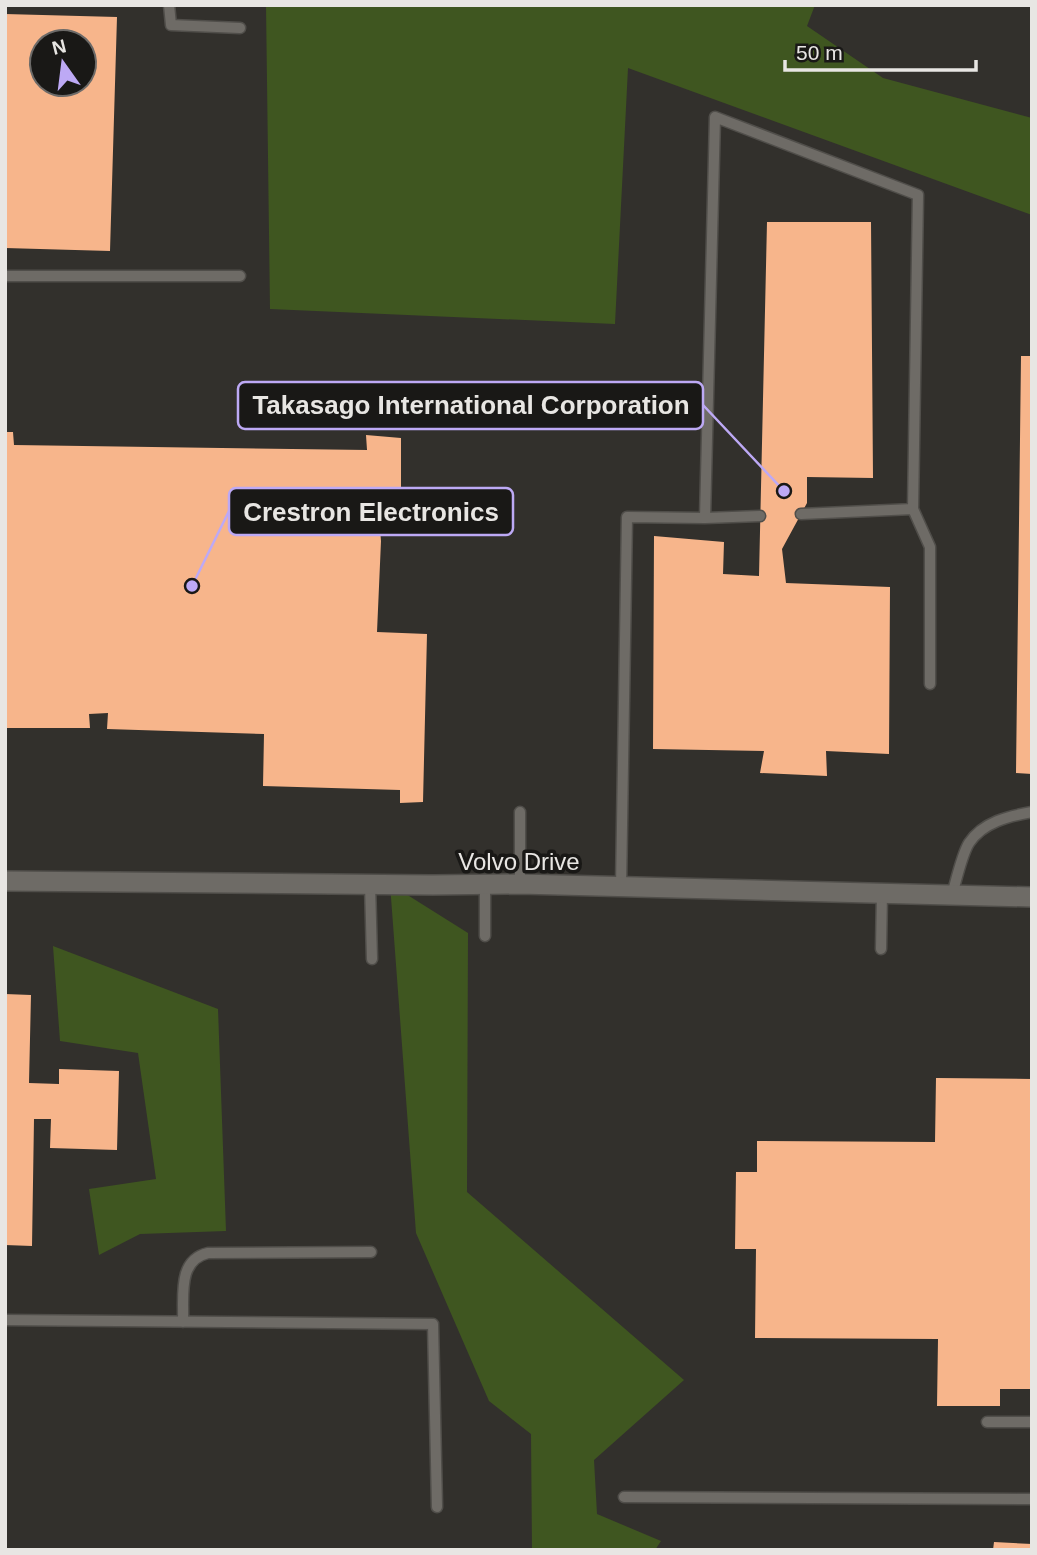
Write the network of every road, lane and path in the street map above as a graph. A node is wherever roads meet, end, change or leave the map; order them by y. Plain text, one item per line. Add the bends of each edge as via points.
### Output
1 (169, 5) edge
2 (240, 28) dead end
3 (5, 275) edge
4 (240, 276) dead end
5 (914, 509) junction
6 (801, 514) dead end
7 (760, 516) dead end
8 (705, 518) junction
9 (930, 684) dead end
10 (520, 812) dead end
11 (1032, 812) edge
12 (5, 881) edge
13 (370, 884) junction
14 (520, 884) junction
15 (485, 885) junction
16 (621, 887) junction
17 (882, 893) junction
18 (951, 895) junction
19 (1032, 897) edge
20 (485, 936) dead end
21 (881, 949) dead end
22 (372, 959) dead end
23 (372, 1252) dead end
24 (5, 1320) edge
25 (183, 1322) junction
26 (987, 1422) dead end
27 (1032, 1422) edge
28 (624, 1497) dead end
29 (1032, 1499) edge
30 (437, 1507) dead end

1 - 2 lane via 172,25
3 - 4 lane
5 - 6 lane
5 - 8 lane via 918,195 715,117
5 - 9 lane via 930,547
7 - 8 lane
8 - 16 lane via 627,517
10 - 14 lane
11 - 18 lane via 981,829 968,844
12 - 13 street, Volvo Drive
13 - 15 street, Volvo Drive
13 - 22 lane
14 - 15 street, Volvo Drive
14 - 16 street, Volvo Drive
15 - 20 lane
16 - 17 street, Volvo Drive
17 - 18 street, Volvo Drive
17 - 21 lane
18 - 19 street, Volvo Drive
23 - 25 lane via 202,1254 185,1274
24 - 25 lane
25 - 30 lane via 433,1324
26 - 27 lane
28 - 29 lane

